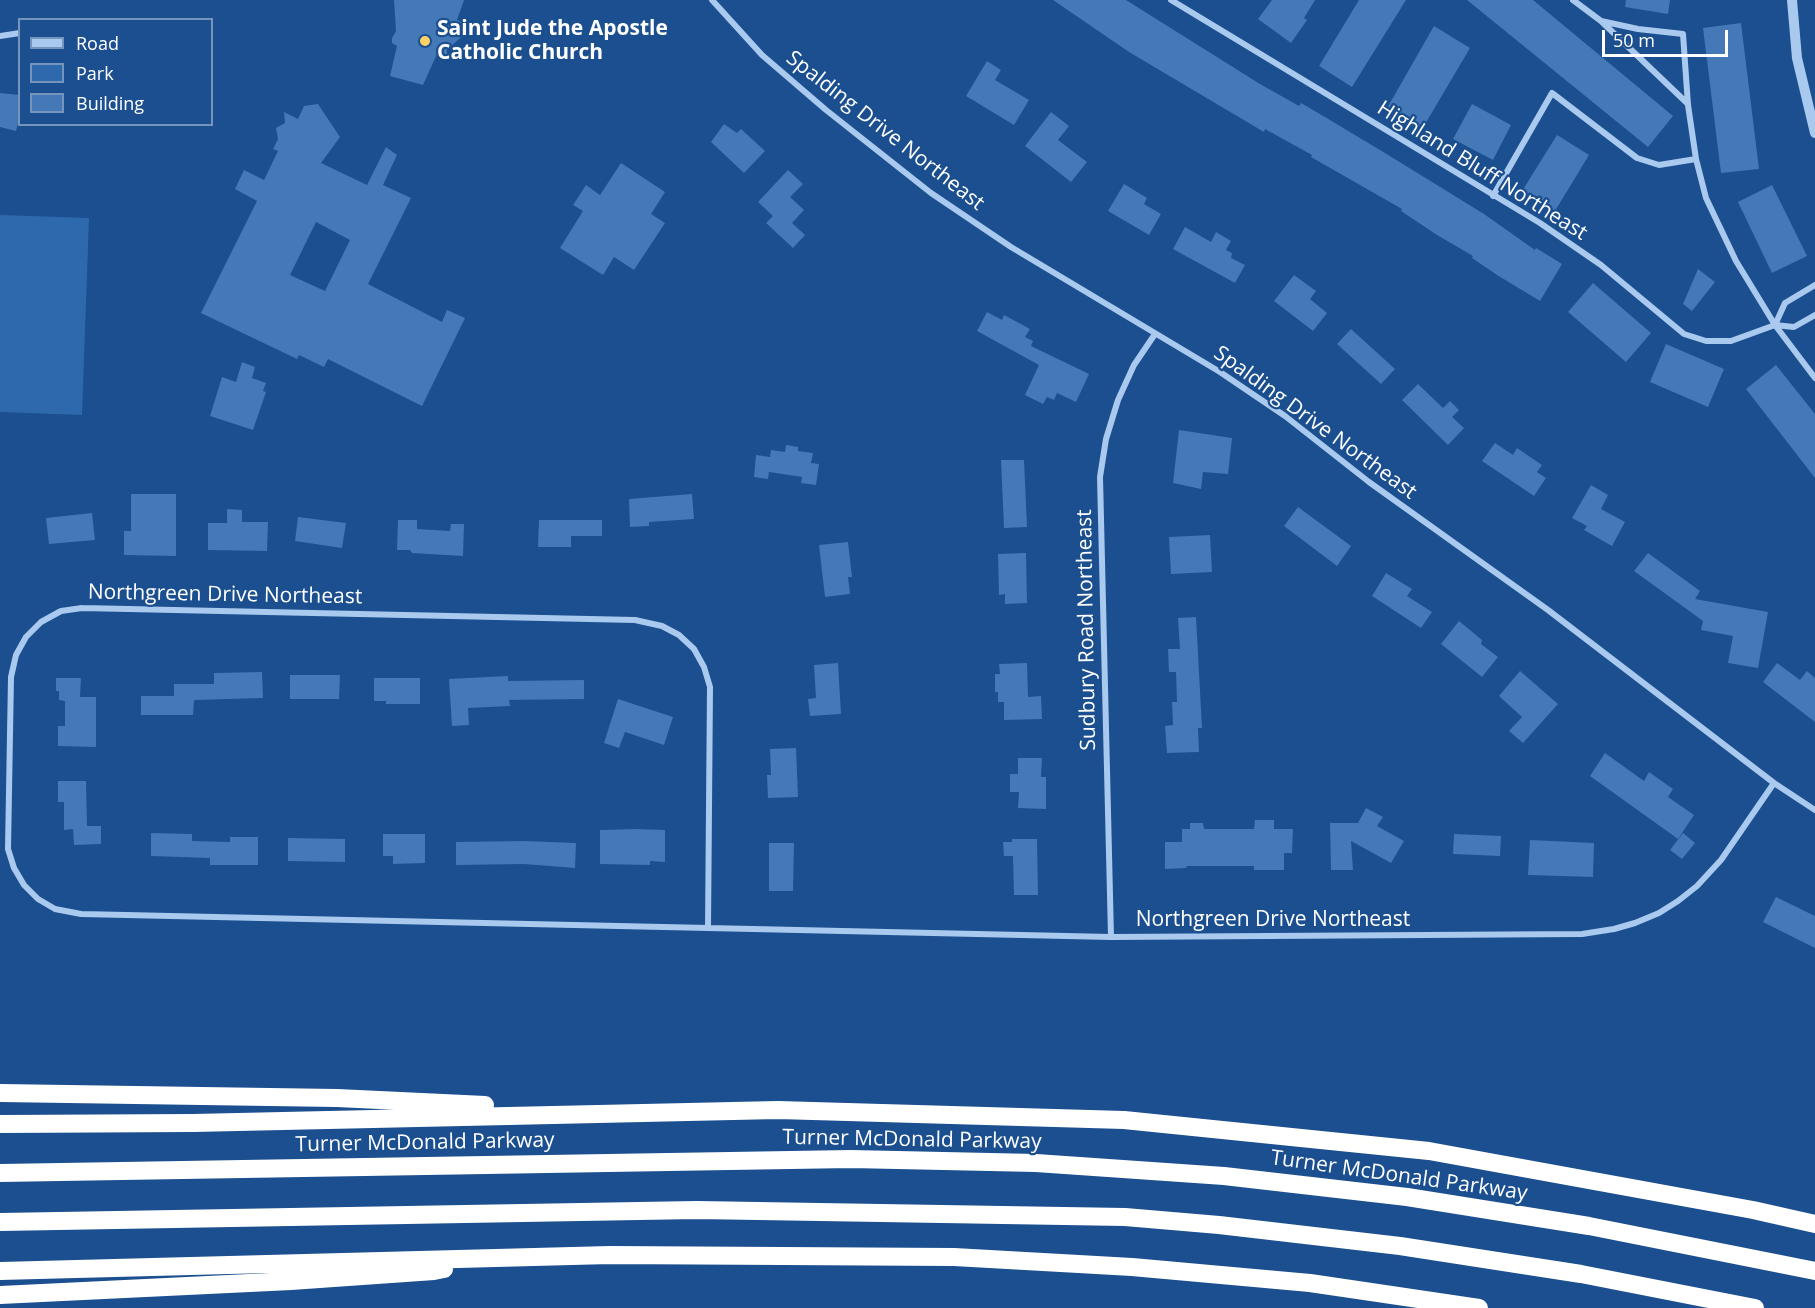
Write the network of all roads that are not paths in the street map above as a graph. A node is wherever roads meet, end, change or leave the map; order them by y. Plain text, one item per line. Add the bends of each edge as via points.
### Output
1 (712, 0) edge
2 (1171, 0) edge
3 (1573, 0) edge
4 (1791, 0) edge
5 (1601, 21) junction
6 (18, 33) edge
7 (0, 36) edge
8 (1688, 105) junction
9 (1815, 133) edge
10 (1695, 159) junction
11 (1493, 196) junction
12 (1815, 285) edge
13 (1815, 315) edge
14 (1775, 325) junction
15 (1155, 334) junction
16 (1815, 378) edge
17 (1774, 783) junction
18 (1815, 810) edge
19 (708, 928) junction
20 (1111, 937) junction
21 (0, 1093) edge
22 (603, 1113) junction
23 (0, 1124) edge
24 (0, 1173) edge
25 (0, 1222) edge
26 (1815, 1224) edge
27 (478, 1258) junction
28 (0, 1271) edge
29 (1815, 1271) edge
30 (0, 1295) edge
31 (1479, 1308) edge
32 (1755, 1308) edge

1 - 15 street, Spalding Drive Northeast via 762,55 931,193 1011,247
2 - 11 street, Highland Bluff Northeast
3 - 5 street
4 - 9 street via 1797,58
5 - 8 street
5 - 8 street via 1683,34
6 - 7 street
8 - 10 street
10 - 11 street via 1659,165 1637,158 1552,93
10 - 14 street via 1706,198 1731,250
11 - 14 street, Highland Bluff Northeast via 1601,265 1684,334 1706,341 1731,341
12 - 14 street via 1785,303
13 - 14 street, Highland Bluff Northeast via 1794,327
14 - 16 street
15 - 17 street, Spalding Drive Northeast via 1285,416
15 - 20 street, Sudbury Road Northeast via 1134,365 1118,400 1100,477
17 - 18 street, Spalding Drive Northeast
17 - 20 street, Northgreen Drive Northeast via 1721,860 1697,886 1659,913 1614,929 1582,934
19 - 19 street, Northgreen Drive Northeast via 710,687 694,650 662,626 635,620 82,608 61,611 42,622 26,637 16,655 11,677 8,849 24,885 56,909 81,914
19 - 20 street, Northgreen Drive Northeast
21 - 22 highway via 338,1098 534,1106
22 - 23 highway
22 - 26 highway via 778,1110 1124,1120 1429,1150
24 - 29 highway, Turner McDonald Parkway via 851,1159 1048,1164 1224,1176 1407,1197 1601,1228
25 - 32 highway via 697,1210 1125,1217 1400,1246 1581,1274
27 - 28 highway
27 - 30 highway via 434,1272
27 - 31 highway via 954,1257 1310,1282

